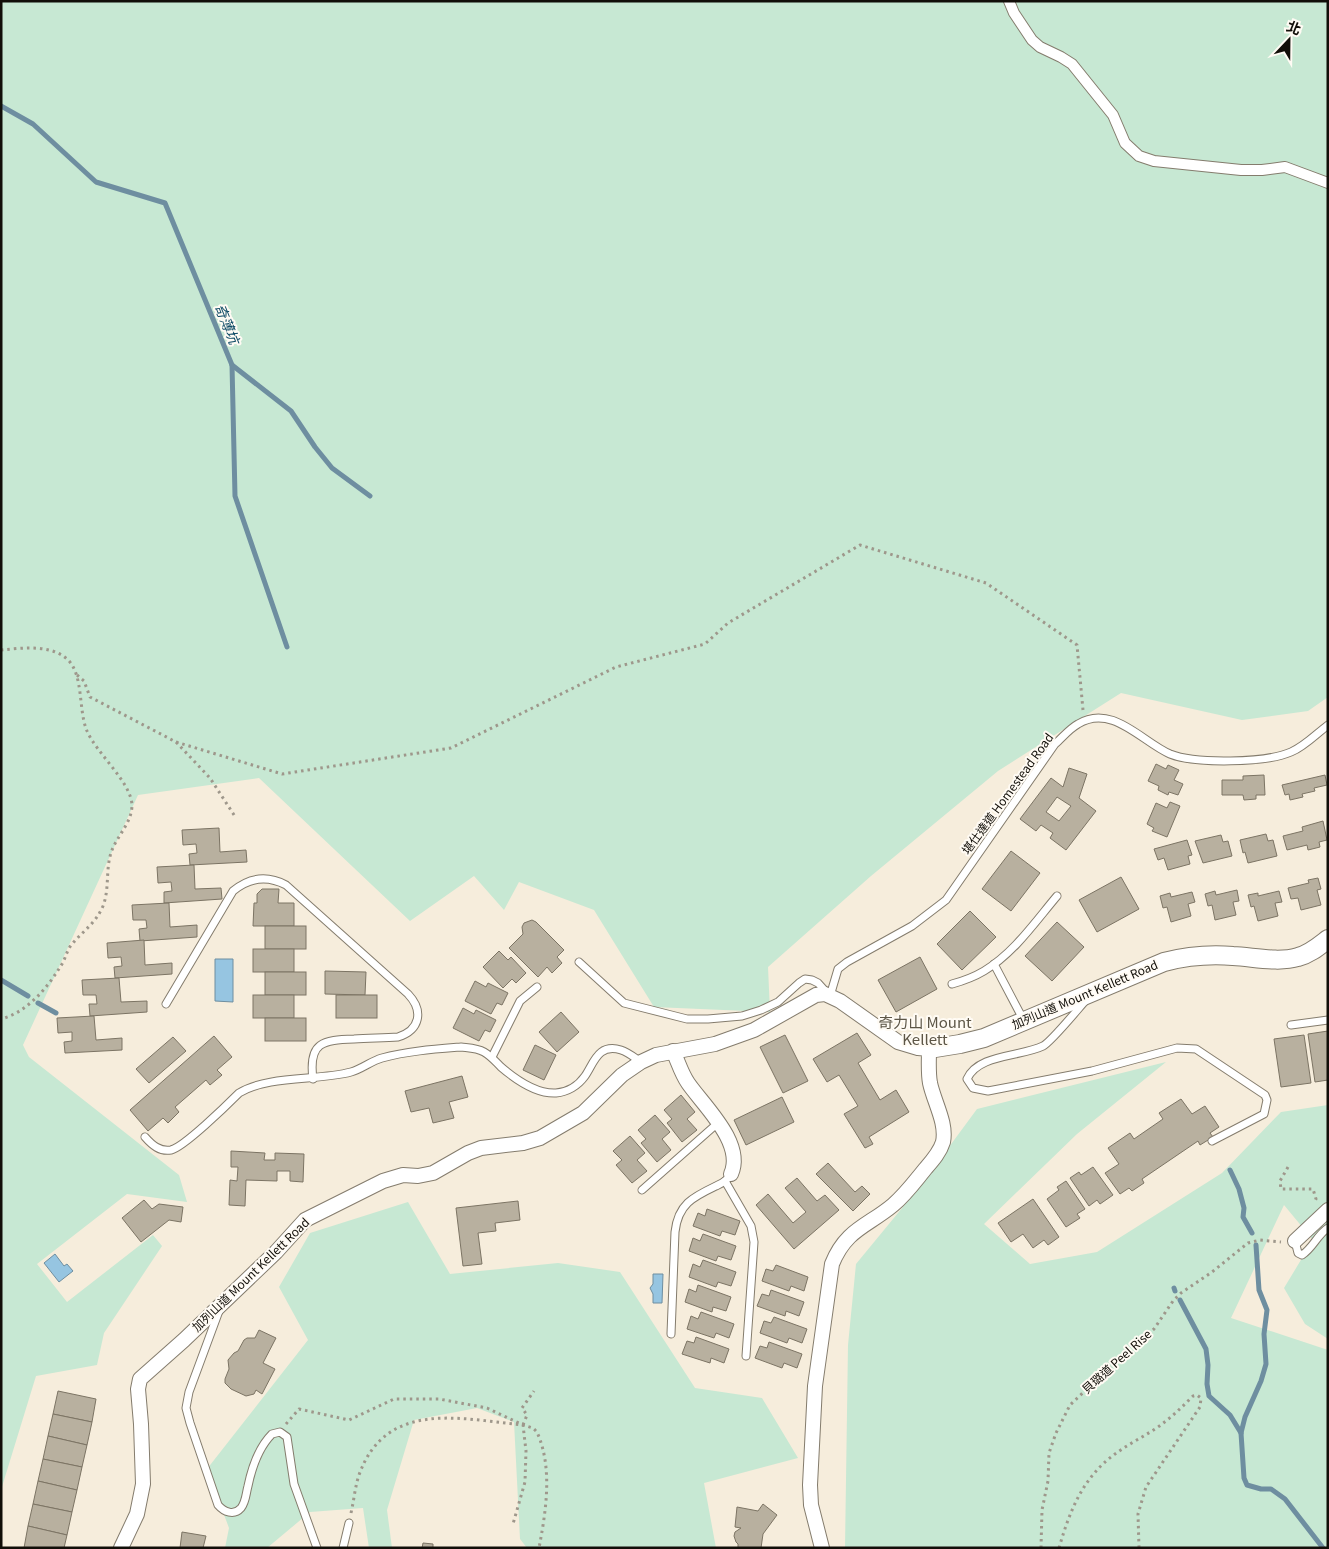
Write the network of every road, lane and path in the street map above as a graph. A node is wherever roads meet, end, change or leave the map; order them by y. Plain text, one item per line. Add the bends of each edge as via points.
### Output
1 (1009, 1) edge
2 (1328, 183) edge
3 (1, 650) edge
4 (76, 674) junction
5 (1084, 720) junction
6 (1328, 725) edge
7 (176, 742) junction
8 (236, 818) dead end
9 (1057, 896) dead end
10 (1328, 939) edge
11 (580, 962) dead end
12 (994, 964) junction
13 (952, 984) dead end
14 (537, 987) dead end
15 (1094, 991) junction
16 (830, 996) junction
17 (166, 1004) dead end
18 (1, 1019) edge
19 (1328, 1020) edge
20 (1024, 1021) junction
21 (1291, 1025) dead end
22 (930, 1049) junction
23 (673, 1051) junction
24 (492, 1057) junction
25 (641, 1062) junction
26 (312, 1078) junction
27 (719, 1122) junction
28 (145, 1138) dead end
29 (1212, 1141) dead end
30 (1288, 1168) dead end
31 (728, 1178) junction
32 (642, 1190) dead end
33 (1312, 1204) dead end
34 (1328, 1210) edge
35 (1328, 1228) edge
36 (1295, 1241) junction
37 (222, 1304) junction
38 (671, 1334) dead end
39 (746, 1356) dead end
40 (534, 1392) dead end
41 (523, 1425) junction
42 (280, 1432) junction
43 (348, 1523) joint
44 (513, 1524) dead end
45 (121, 1548) edge
46 (316, 1548) edge
47 (343, 1548) edge
48 (539, 1548) edge
49 (822, 1548) edge
50 (1041, 1548) edge
51 (1059, 1548) edge
52 (1139, 1548) edge

1 - 2 street via 1032,40 1072,64 1114,115 1125,143 1138,156 1154,162 1241,170 1285,167
3 - 4 path via 32,648 53,651 69,660
4 - 7 path via 84,681 90,697
4 - 18 path via 86,729 127,790 131,812 111,852 106,898 97,918 73,943 60,968 38,995 21,1010
5 - 6 lane via 1117,722 1169,753 1186,759 1213,761 1284,755 1301,747
5 - 7 path via 1077,645 986,583 860,545 728,623 705,644 616,667 451,748 282,774
5 - 16 lane, 堪仕達道 Homestead Road via 1054,744 946,900 925,918 838,969
7 - 8 path via 210,778
9 - 12 lane
10 - 15 street, 加列山道 Mount Kellett Road via 1308,953 1292,958 1274,960 1211,955 1180,958 1151,966
11 - 16 lane via 624,1003 687,1019 742,1016 761,1010 778,1002 805,980 818,983
12 - 13 lane
12 - 20 lane
14 - 24 lane via 520,1001
15 - 20 street, 加列山道 Mount Kellett Road
15 - 29 lane via 1045,1046 982,1062 967,1079 973,1088 988,1091 1092,1071 1177,1048 1196,1049 1268,1100 1264,1114
16 - 22 street, 加列山道 Mount Kellett Road via 898,1042
16 - 23 street, 加列山道 Mount Kellett Road via 812,997 766,1025 732,1039
17 - 26 lane via 233,891 256,879 271,879 286,885 408,994 417,1009 414,1027 404,1035 333,1040 322,1044 311,1059
19 - 21 lane
20 - 22 street, 加列山道 Mount Kellett Road via 972,1042
22 - 49 street via 930,1082 943,1129 940,1148 894,1204 860,1227 845,1242 835,1256 829,1276 815,1386 810,1484 811,1505
23 - 25 street, 加列山道 Mount Kellett Road
23 - 27 street via 688,1082
24 - 25 lane via 519,1080 537,1090 554,1093 571,1089 579,1083 592,1061 602,1052 623,1050
24 - 26 lane via 473,1048 450,1048 383,1058 353,1072
25 - 37 street, 加列山道 Mount Kellett Road via 622,1075 583,1112 540,1138 481,1148 433,1173 403,1175 383,1181 305,1220
26 - 28 lane via 247,1088 172,1150 158,1149
27 - 31 street via 726,1133 734,1164
27 - 32 lane
30 - 33 path via 1280,1181 1281,1189 1313,1189 1316,1199
31 - 38 lane via 694,1197 678,1216
31 - 39 lane via 751,1226 754,1242
34 - 36 street
35 - 36 lane via 1302,1254 1298,1253
36 - 50 path, 貝璐道 Peel Rise via 1256,1240 1242,1246 1176,1297 1154,1329 1070,1405 1049,1453
37 - 42 lane via 186,1408 222,1509 231,1513 242,1507 261,1448 272,1434
37 - 45 street, 加列山道 Mount Kellett Road via 140,1379 143,1484 137,1514
40 - 41 path via 522,1408 527,1415
41 - 42 path via 487,1408 439,1399 394,1399 349,1420 299,1409
41 - 43 path via 441,1417 400,1426 379,1442 364,1464 358,1476
41 - 44 path via 526,1482
41 - 48 path via 536,1432 546,1472 546,1502
42 - 46 lane via 287,1437 294,1484
43 - 47 lane
51 - 52 path via 1076,1501 1097,1470 1197,1395 1201,1398 1200,1406 1143,1493 1138,1520

